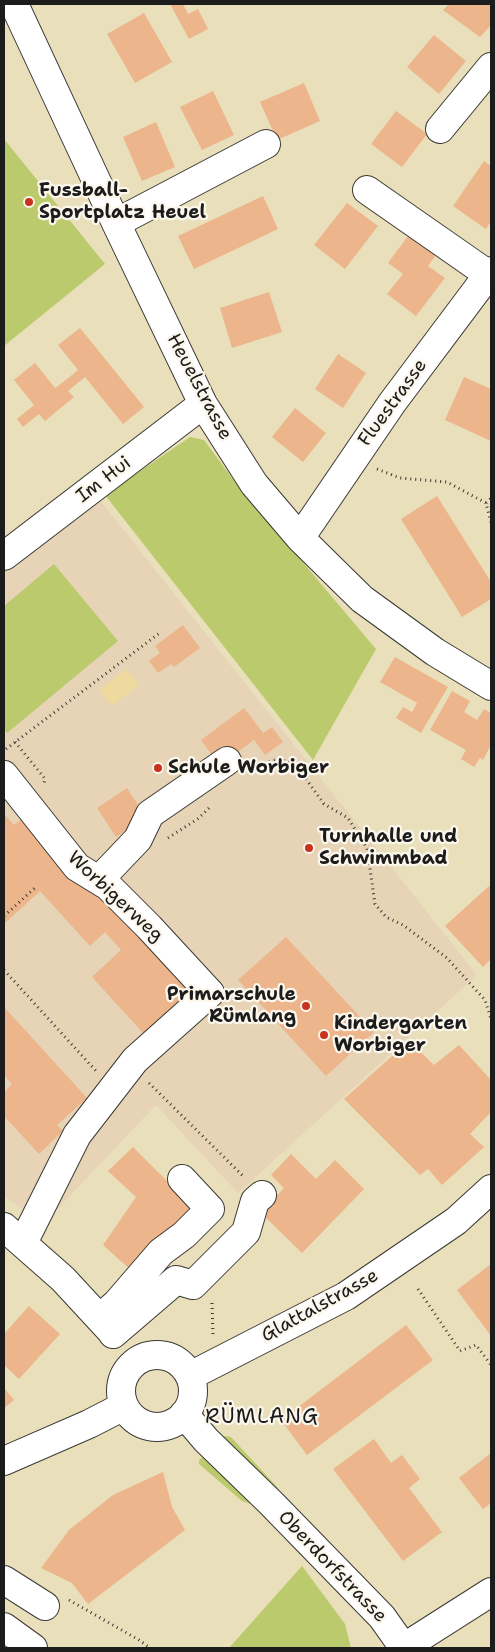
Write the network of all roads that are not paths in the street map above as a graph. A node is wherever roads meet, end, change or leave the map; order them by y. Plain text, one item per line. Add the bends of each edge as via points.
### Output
1 (13, 6) edge
2 (491, 68) edge
3 (440, 129) dead end
4 (266, 144) dead end
5 (367, 190) dead end
6 (116, 223) junction
7 (490, 273) edge
8 (204, 404) junction
9 (300, 538) junction
10 (4, 556) edge
11 (491, 686) edge
12 (237, 767) road end
13 (4, 775) edge
14 (99, 880) junction
15 (182, 1179) dead end
16 (254, 1187) road end
17 (491, 1189) edge
18 (13, 1235) edge
19 (107, 1326) junction
20 (137, 1361) junction
21 (190, 1376) junction
22 (124, 1406) junction
23 (184, 1414) junction
24 (4, 1461) edge
25 (4, 1580) edge
26 (491, 1592) edge
27 (55, 1601) road end
28 (4, 1628) edge
29 (33, 1648) edge
30 (404, 1648) edge

1 - 6 street, Heuelstrasse
2 - 3 street
4 - 6 street
5 - 7 street
6 - 8 street, Heuelstrasse
7 - 9 street, Fluestrasse via 398,395
8 - 9 street, Heuelstrasse via 254,484
8 - 10 street, Im Hui
9 - 11 street, Heuelstrasse via 362,599 435,652
12 - 14 street via 150,814 138,839
13 - 14 street, Worbigerweg via 77,867
14 - 18 street, Worbigerweg via 149,927 210,993 131,1065 77,1135
15 - 19 street via 210,1209 161,1252 117,1303
16 - 19 street via 255,1201 246,1232 193,1285 176,1280
17 - 21 street, Glattalstrasse via 456,1221 346,1296
18 - 19 street via 63,1279
19 - 20 street
20 - 21 street via 161,1355 183,1366
20 - 22 street via 124,1376 121,1386
21 - 23 street via 192,1396
22 - 23 street via 140,1423 152,1426 175,1422
22 - 24 street
23 - 30 street, Oberdorfstrasse via 382,1617
25 - 27 street
26 - 30 street, Oberdorfstrasse
28 - 29 street

